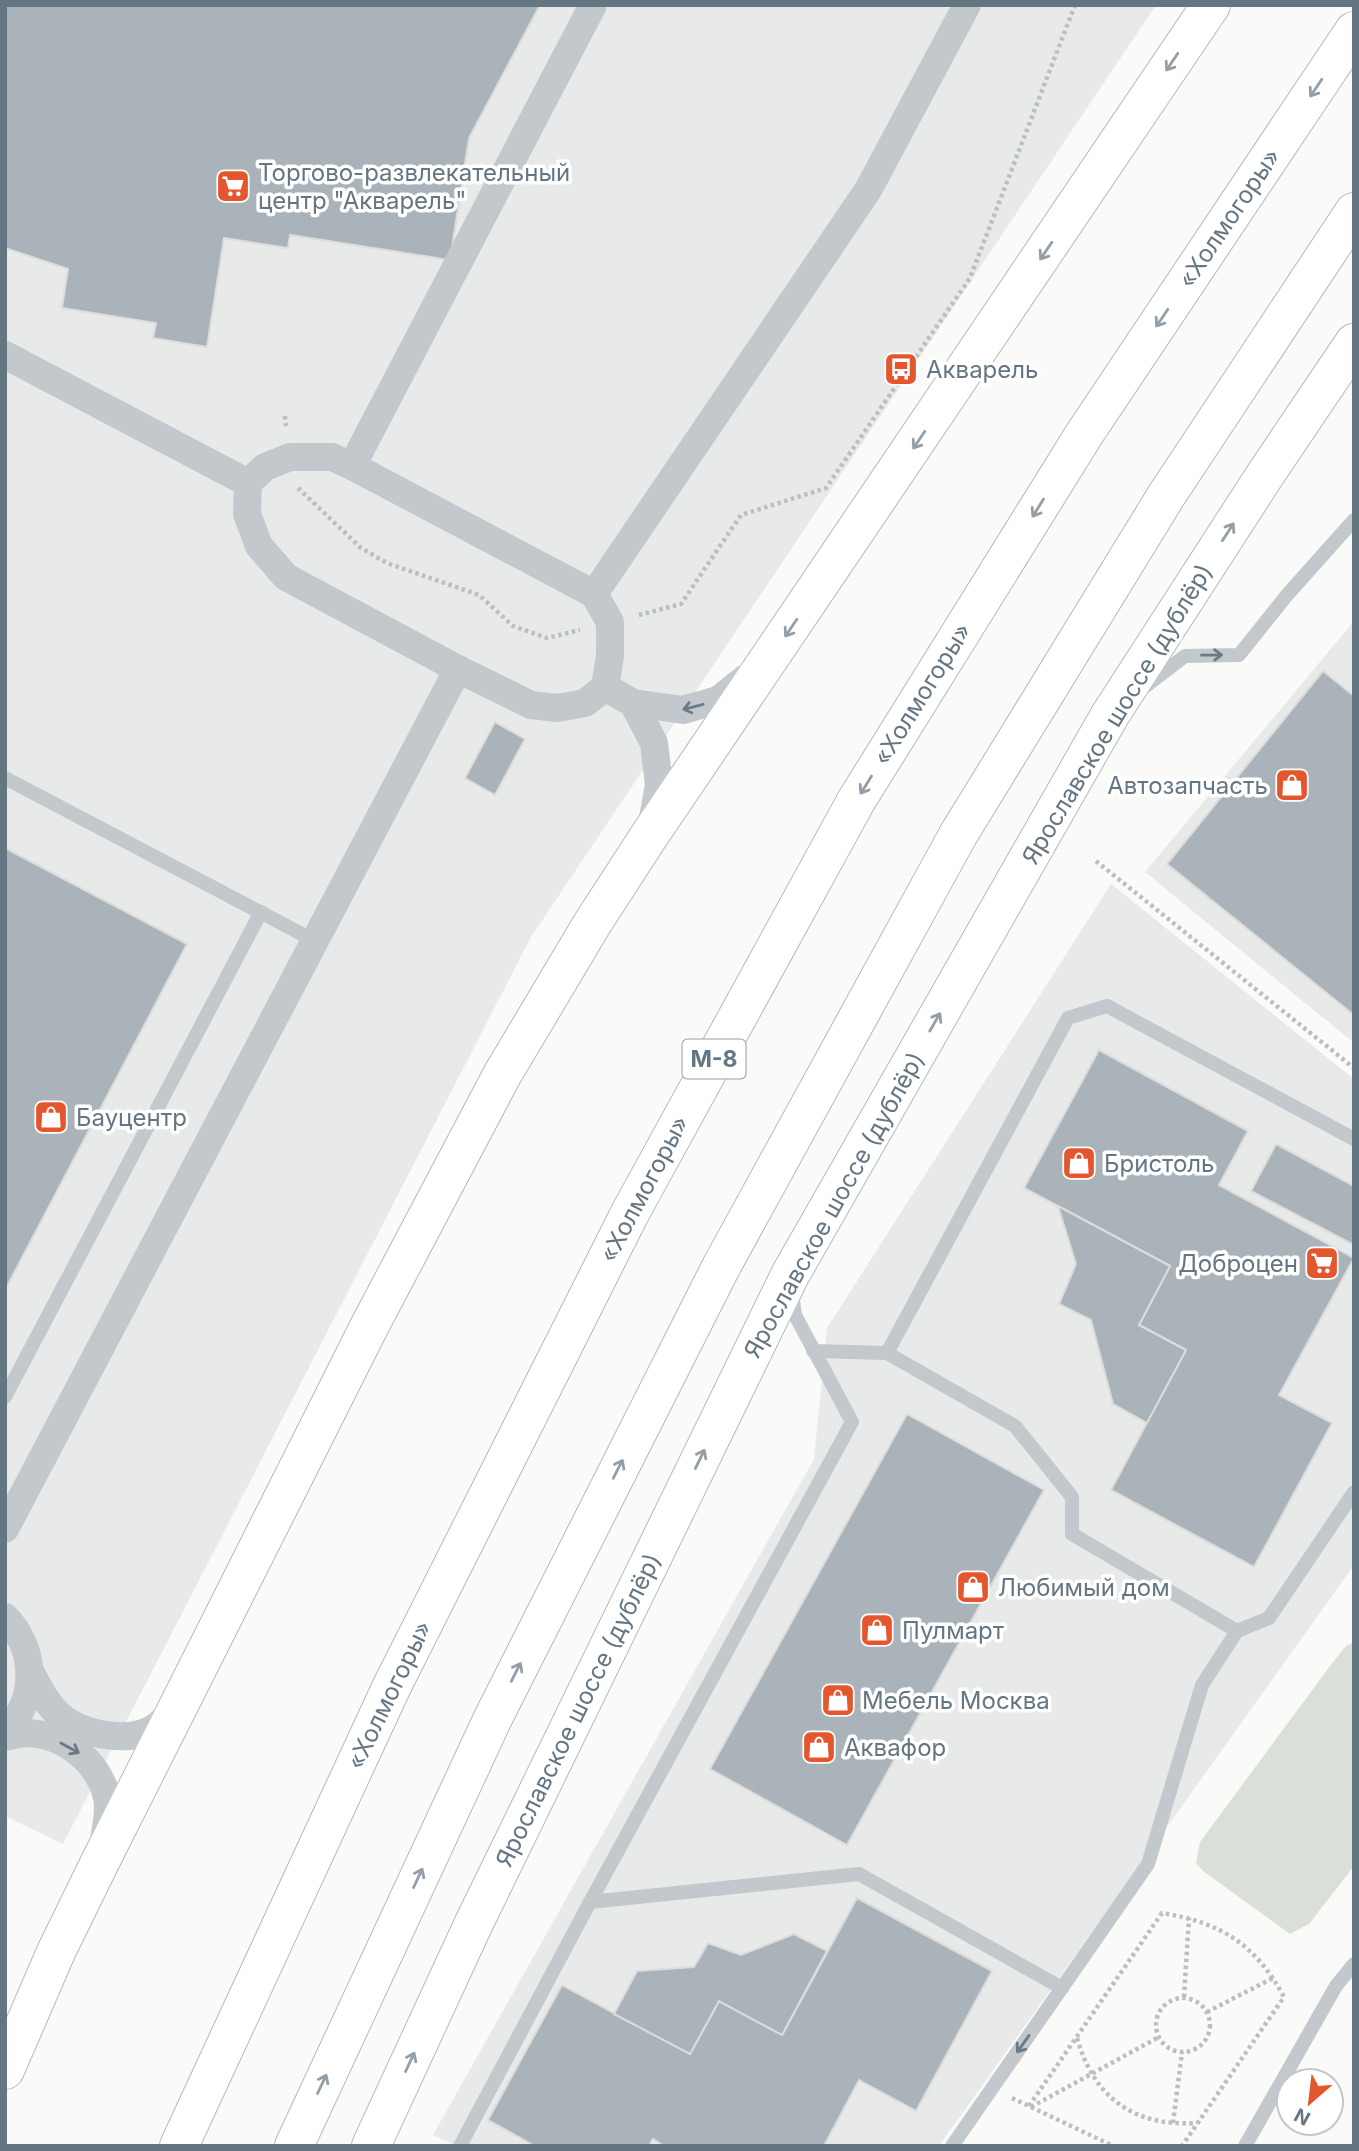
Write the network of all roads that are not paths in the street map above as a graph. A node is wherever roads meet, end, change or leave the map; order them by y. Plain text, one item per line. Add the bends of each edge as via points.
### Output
1 (593, 5) edge
2 (967, 5) edge
3 (1210, 5) edge
4 (1354, 31) edge
5 (1354, 212) edge
6 (1354, 343) edge
7 (5, 355) edge
8 (352, 466) junction
9 (248, 483) junction
10 (1354, 520) edge
11 (594, 594) junction
12 (770, 659) junction
13 (458, 669) junction
14 (606, 687) junction
15 (633, 703) junction
16 (1110, 715) junction
17 (5, 778) edge
18 (649, 836) junction
19 (261, 912) junction
20 (315, 941) junction
21 (1354, 1139) edge
22 (790, 1275) junction
23 (813, 1351) junction
24 (887, 1353) junction
25 (5, 1398) edge
26 (1354, 1492) edge
27 (5, 1529) edge
28 (5, 1617) edge
29 (1237, 1631) junction
30 (31, 1673) junction
31 (182, 1700) junction
32 (5, 1730) edge
33 (5, 1737) edge
34 (99, 1864) junction
35 (590, 1902) junction
36 (1354, 1964) edge
37 (1062, 1988) junction
38 (5, 2070) edge
39 (179, 2146) edge
40 (294, 2146) edge
41 (371, 2146) edge
42 (460, 2146) edge
43 (952, 2146) edge
44 (1244, 2146) edge

1 - 8 street
2 - 11 street via 868,190
3 -> 12 main road
4 -> 39 main road, «Холмогоры» / М-8 via 1085,433 856,801 617,1238 391,1688
40 -> 5 main road via 493,1718 721,1267 793,1135 958,835 1166,496
16 -> 6 main road, Ярославское шоссе (дублёр)
7 - 9 street
8 - 9 street via 332,457 290,457 265,467
8 - 11 street
9 - 13 street via 247,514 259,546 286,577
16 -> 10 lane via 1185,656 1239,655
11 - 14 street via 610,622
12 -> 15 street via 718,700 683,710
12 - 18 main road
13 - 14 street via 531,705 557,708 585,703
13 - 20 street
14 - 15 street
15 - 18 street via 654,743 659,785
22 -> 16 main road, Ярославское шоссе (дублёр)
17 - 19 lane
18 - 31 main road via 502,1075 370,1325
19 - 20 lane
19 - 25 lane
20 - 27 street
21 - 24 lane via 1107,1006 1068,1018
22 - 23 lane via 795,1315
41 -> 22 main road, Ярославское шоссе (дублёр) via 473,1925
23 - 24 lane
23 - 35 lane via 852,1422
24 - 29 lane via 1015,1426 1072,1497 1072,1534
26 - 29 lane via 1269,1618
28 - 30 street via 22,1640
29 - 37 lane via 1202,1685 1148,1864
30 - 31 street via 60,1716 114,1737 157,1727
30 - 32 street via 21,1709
31 - 34 main road
33 -> 34 street via 26,1733 49,1737 86,1757 107,1799
34 - 38 main road
35 - 37 lane via 859,1874
35 - 42 lane
36 - 44 lane via 1336,1986
37 -> 43 lane

